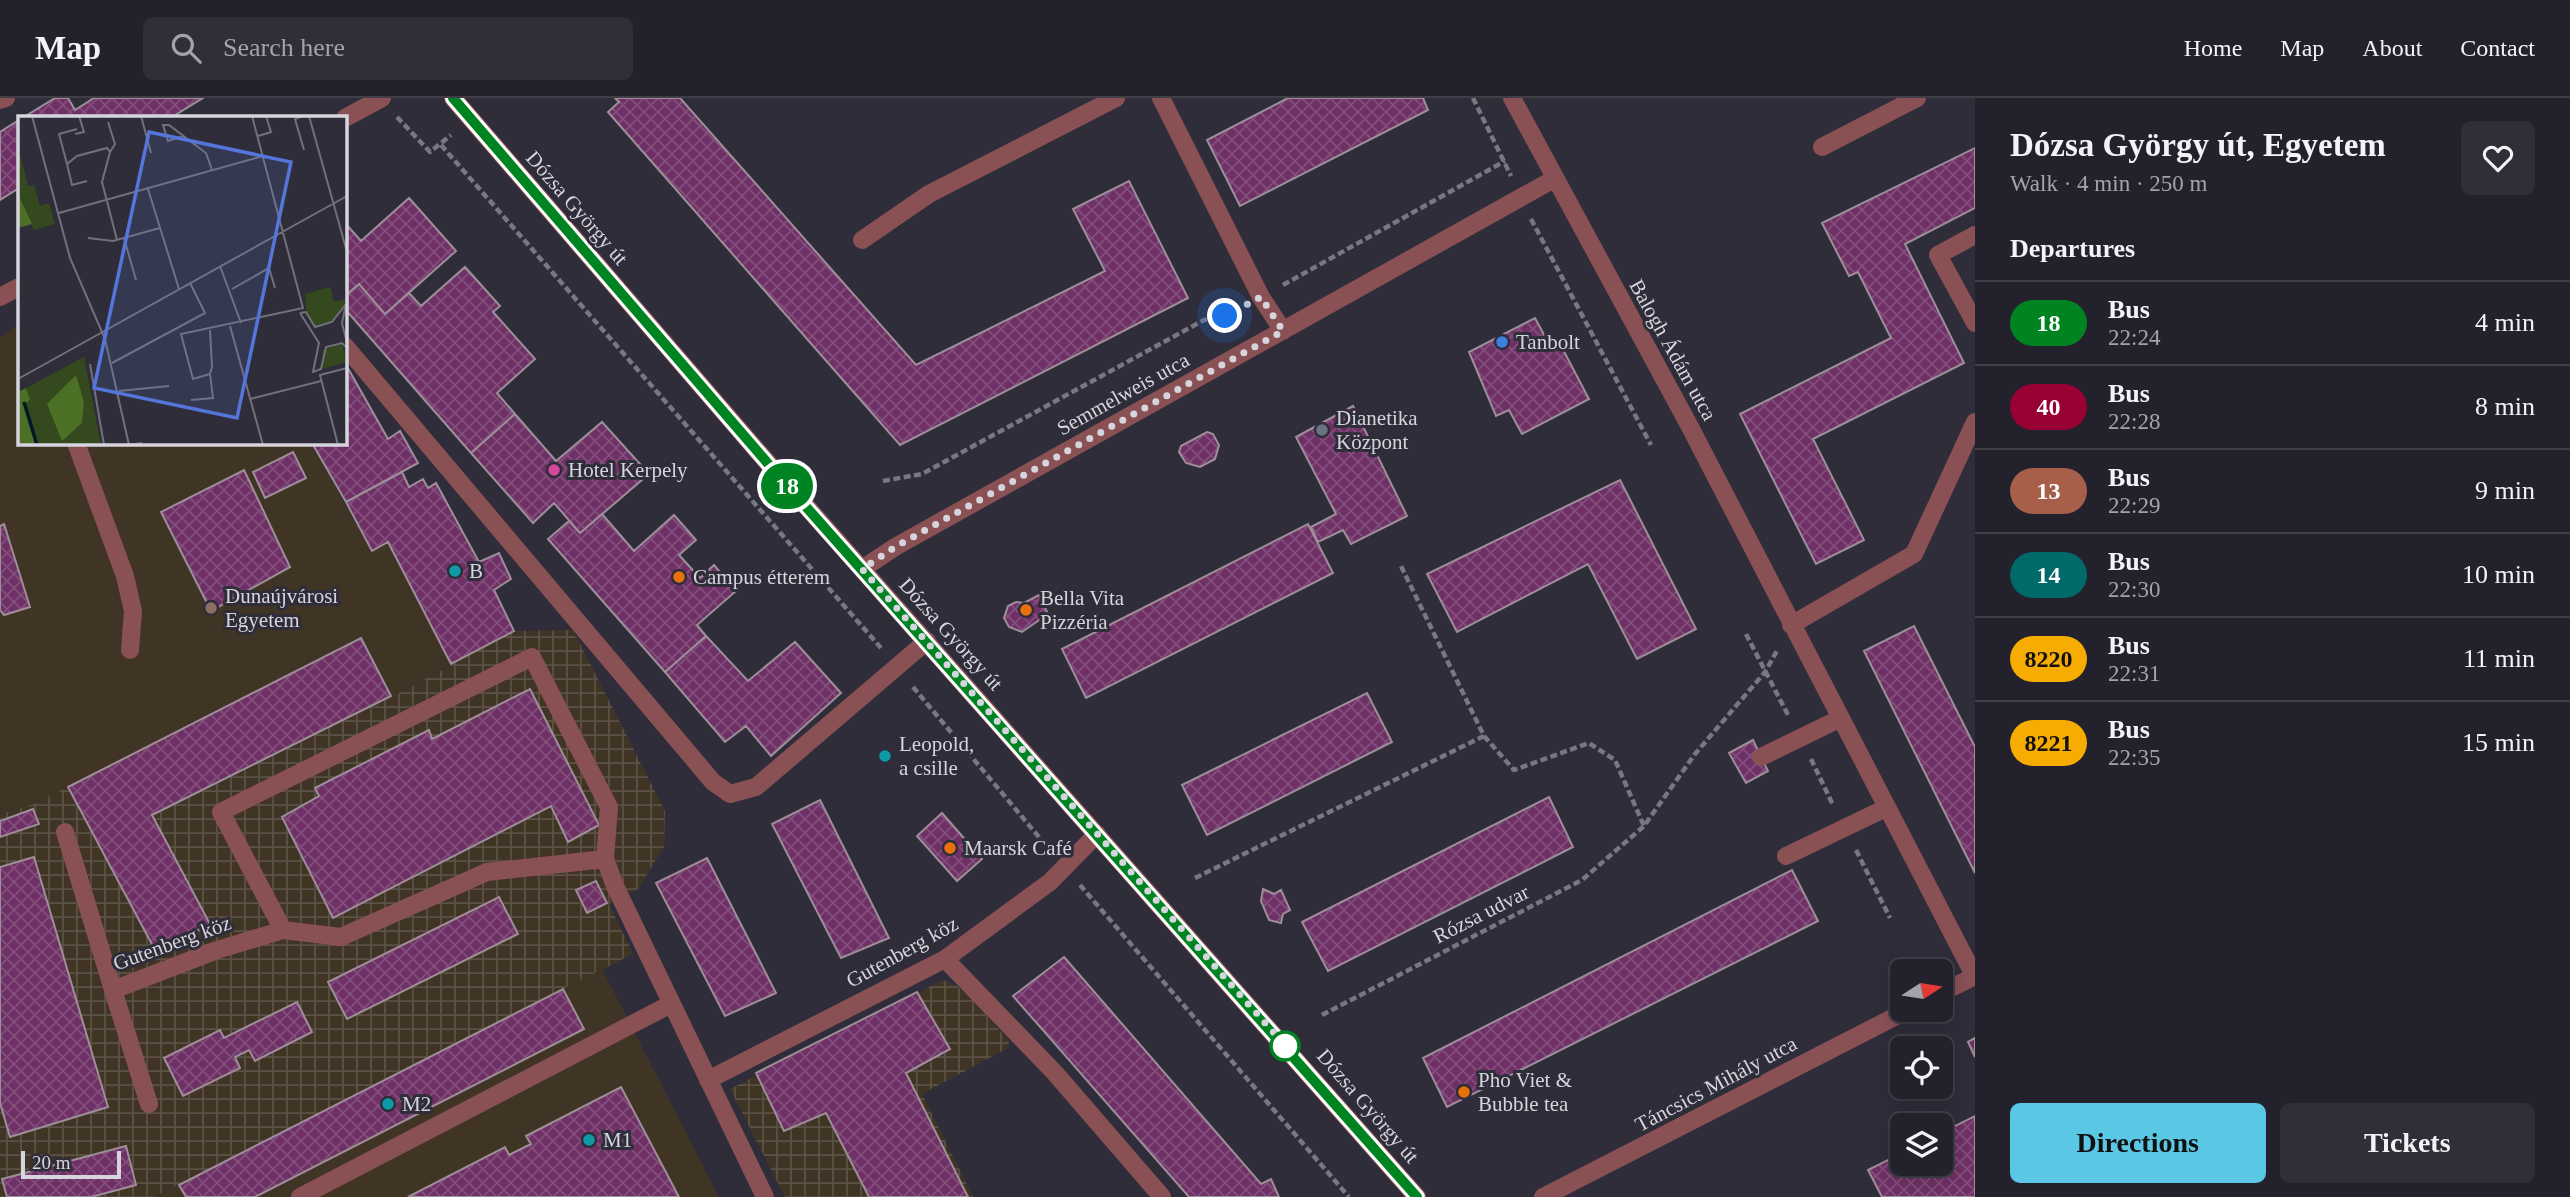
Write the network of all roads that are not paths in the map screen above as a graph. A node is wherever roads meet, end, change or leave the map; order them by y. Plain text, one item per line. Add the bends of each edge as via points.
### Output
1 (6, 98) edge
2 (453, 98) edge
3 (1116, 98) edge
4 (1161, 98) edge
5 (1512, 98) edge
6 (1917, 98) edge
7 (382, 99) edge
8 (0, 100) edge
9 (346, 117) edge
10 (1822, 147) dead end
11 (1554, 179) junction
12 (1975, 235) edge
13 (862, 240) dead end
14 (18, 289) edge
15 (0, 297) edge
16 (1975, 323) edge
17 (1283, 331) junction
18 (346, 347) edge
19 (1975, 422) edge
20 (76, 444) edge
21 (862, 569) junction
22 (1791, 625) junction
23 (927, 641) junction
24 (130, 650) dead end
25 (1839, 719) junction
26 (1761, 757) dead end
27 (1886, 808) junction
28 (65, 832) dead end
29 (1097, 834) junction
30 (1786, 856) dead end
31 (605, 859) junction
32 (283, 930) junction
33 (946, 959) junction
34 (1975, 976) edge
35 (1953, 987) edge
36 (113, 990) junction
37 (670, 1004) junction
38 (1890, 1019) edge
39 (708, 1080) junction
40 (149, 1104) dead end
41 (300, 1197) edge
42 (765, 1197) edge
43 (1162, 1197) edge
44 (1417, 1197) edge
45 (1544, 1197) edge

1 - 8 street
2 - 21 street, Dózsa György út
3 - 13 street via 929,194
4 - 17 street via 1261,297
5 - 11 street, Balogh Ádám utca
6 - 10 street
7 - 9 street
11 - 17 street, Semmelweis utca
11 - 22 street, Balogh Ádám utca via 1689,425
12 - 16 street via 1938,255
14 - 15 street
17 - 21 street, Semmelweis utca
18 - 23 street via 713,782 730,794 756,788
19 - 22 street via 1914,554
20 - 24 street via 125,576 133,611
21 - 23 street, Dózsa György út
22 - 25 street, Balogh Ádám utca
23 - 29 street, Dózsa György út
25 - 26 street
25 - 27 street, Balogh Ádám utca
27 - 30 street
27 - 34 street, Balogh Ádám utca
28 - 36 street, Gutenberg köz
29 - 33 street, Gutenberg köz via 1049,883
29 - 44 street, Dózsa György út
31 - 32 street via 487,872 341,937
31 - 32 street via 609,807 532,657 221,812
31 - 37 street
32 - 36 street, Gutenberg köz
33 - 39 street, Gutenberg köz
33 - 43 street via 1055,1073
34 - 35 street
36 - 40 street
37 - 39 street
37 - 41 street
38 - 45 street, Táncsics Mihály utca
39 - 42 street

